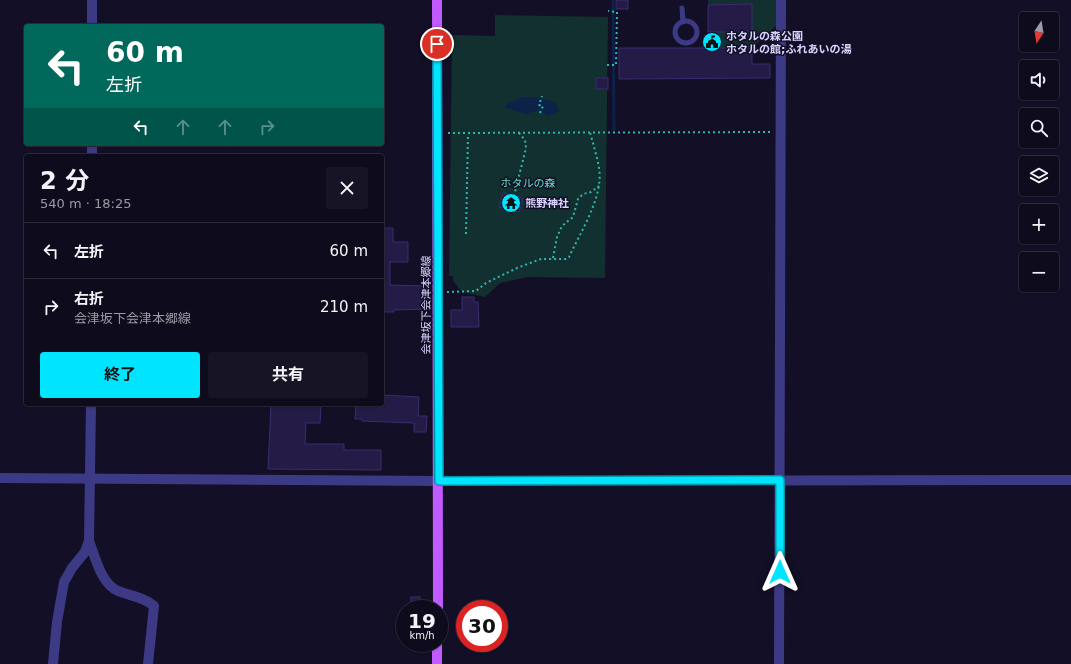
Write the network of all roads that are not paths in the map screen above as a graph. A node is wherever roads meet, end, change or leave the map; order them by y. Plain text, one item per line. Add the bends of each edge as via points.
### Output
1 (92, 0) edge
2 (437, 0) edge
3 (781, 0) edge
4 (682, 8) dead end
5 (683, 22) junction
6 (92, 24) edge
7 (91, 406) edge
8 (0, 478) edge
9 (90, 478) junction
10 (780, 480) junction
11 (1071, 480) edge
12 (439, 481) junction
13 (89, 541) junction
14 (438, 600) edge
15 (437, 652) edge
16 (53, 664) edge
17 (148, 664) edge
18 (437, 664) edge
19 (779, 664) edge

1 - 6 street
2 - 12 main road, 会津坂下会津本郷線
3 - 10 street
4 - 5 lane
5 - 5 lane via 695,26 696,35 692,42 682,43 676,38 676,26
7 - 9 street
8 - 9 street
9 - 12 street
9 - 13 street
10 - 11 street
10 - 12 street
10 - 19 street
12 - 14 main road, 会津坂下会津本郷線
13 - 16 street via 85,552 64,582 56,622
13 - 17 street via 109,584 116,590 148,600 154,606
15 - 18 main road

